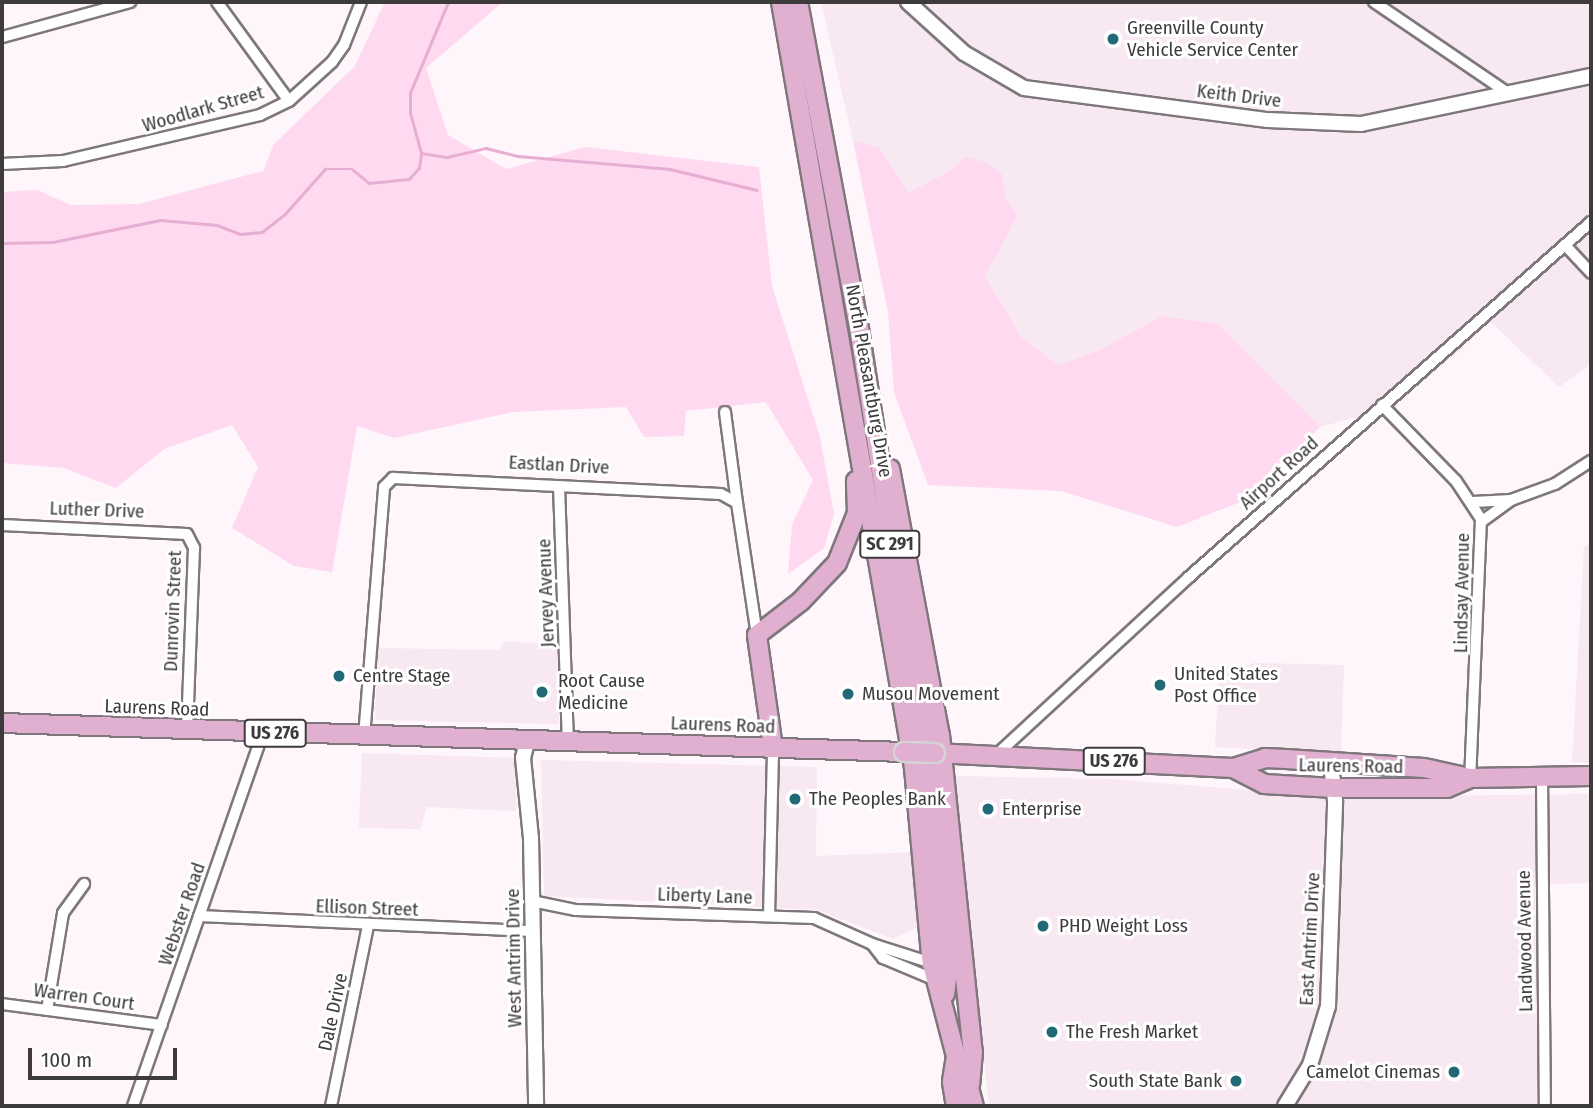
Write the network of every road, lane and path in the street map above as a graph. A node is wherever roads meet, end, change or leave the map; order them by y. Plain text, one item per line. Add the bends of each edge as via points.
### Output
1 (130, 2) edge
2 (217, 2) edge
3 (361, 2) edge
4 (780, 2) edge
5 (798, 2) edge
6 (908, 2) edge
7 (1374, 2) edge
8 (2, 37) edge
9 (1591, 76) edge
10 (1508, 93) junction
11 (289, 101) junction
12 (2, 164) edge
13 (1591, 222) edge
14 (1565, 245) junction
15 (1591, 274) edge
16 (1382, 405) junction
17 (854, 411) junction
18 (726, 412) dead end
19 (1591, 461) edge
20 (559, 486) junction
21 (1511, 500) junction
22 (1473, 502) junction
23 (737, 503) junction
24 (1481, 522) junction
25 (2, 525) edge
26 (189, 537) joint
27 (757, 635) junction
28 (2, 723) edge
29 (187, 730) junction
30 (263, 733) junction
31 (364, 737) junction
32 (568, 741) junction
33 (527, 742) junction
34 (773, 748) junction
35 (995, 757) junction
36 (930, 760) junction
37 (1331, 764) junction
38 (1233, 768) junction
39 (1542, 775) junction
40 (1591, 776) edge
41 (1470, 778) junction
42 (1334, 788) junction
43 (83, 884) dead end
44 (532, 901) junction
45 (200, 916) junction
46 (769, 916) junction
47 (368, 925) junction
48 (533, 931) junction
49 (872, 944) junction
50 (939, 970) junction
51 (2, 1004) edge
52 (47, 1010) junction
53 (162, 1025) junction
54 (956, 1056) junction
55 (970, 1084) junction
56 (133, 1106) edge
57 (331, 1106) edge
58 (536, 1106) edge
59 (956, 1106) edge
60 (974, 1106) edge
61 (1285, 1106) edge
62 (1545, 1106) edge

1 - 8 street
2 - 11 street
3 - 11 street, Woodlark Street via 332,62
4 - 17 main road, North Pleasantburg Drive / SC 291
5 - 36 main road, North Pleasantburg Drive via 846,266 883,429
6 - 10 street, Keith Drive via 985,68 1012,84 1048,92 1341,125 1386,121
7 - 10 street
9 - 10 street, Keith Drive
11 - 12 street, Woodlark Street via 260,115 156,141 63,161
13 - 14 street, Airport Road
14 - 15 street
14 - 16 street, Airport Road
16 - 22 street, Lindsay Avenue
16 - 35 street, Airport Road
17 - 27 main road via 858,513 848,543 823,581
17 - 36 main road, North Pleasantburg Drive / SC 291
18 - 23 street
19 - 21 street via 1555,484
20 - 23 street, Eastlan Drive via 716,493
20 - 31 street, Eastlan Drive via 393,478 386,482
20 - 32 street, Jervey Avenue
21 - 22 street
21 - 24 street
22 - 24 street, Lindsay Avenue
23 - 27 street
24 - 41 street, Lindsay Avenue
25 - 26 street, Luther Drive via 170,530
26 - 29 street, Dunrovin Street via 194,548
27 - 34 main road
28 - 29 main road, Laurens Road / US 276
29 - 30 main road, Laurens Road / US 276
30 - 31 main road, Laurens Road / US 276
30 - 45 street, Webster Road
31 - 33 main road, Laurens Road / US 276
32 - 33 main road, Laurens Road / US 276
32 - 34 main road, Laurens Road / US 276
33 - 44 street, West Antrim Drive via 523,758
34 - 36 main road, Laurens Road / US 276, bridge via 904,752
34 - 46 street
35 - 36 main road, Laurens Road / US 276
35 - 38 main road, Laurens Road / US 276
36 - 50 main road, SC 291
36 - 55 main road via 973,1052
37 - 38 main road, Laurens Road / US 276 via 1265,758
37 - 41 main road, Laurens Road / US 276 via 1424,768
37 - 42 street, East Antrim Drive
38 - 42 main road, Laurens Road / US 276 via 1264,784
39 - 40 main road, Laurens Road / US 276
39 - 41 main road, Laurens Road / US 276
39 - 62 street, Landwood Avenue
41 - 42 main road, Laurens Road / US 276 via 1447,788
42 - 61 street, East Antrim Drive via 1328,1006 1310,1065
43 - 52 street via 63,913
44 - 46 street, Liberty Lane via 576,910
44 - 48 street, West Antrim Drive
45 - 47 street, Ellison Street
45 - 53 street, Webster Road
46 - 49 street, Liberty Lane via 814,918
47 - 48 street, Ellison Street
47 - 57 street, Dale Drive
48 - 58 street, West Antrim Drive
49 - 50 street, Liberty Lane via 914,954
49 - 50 street, Liberty Lane via 883,958
50 - 54 main road, SC 291
51 - 52 street, Warren Court
52 - 53 street, Warren Court
53 - 56 street, Webster Road
54 - 55 main road, SC 291
54 - 59 main road, SC 291 via 952,1082
55 - 60 main road, SC 291

